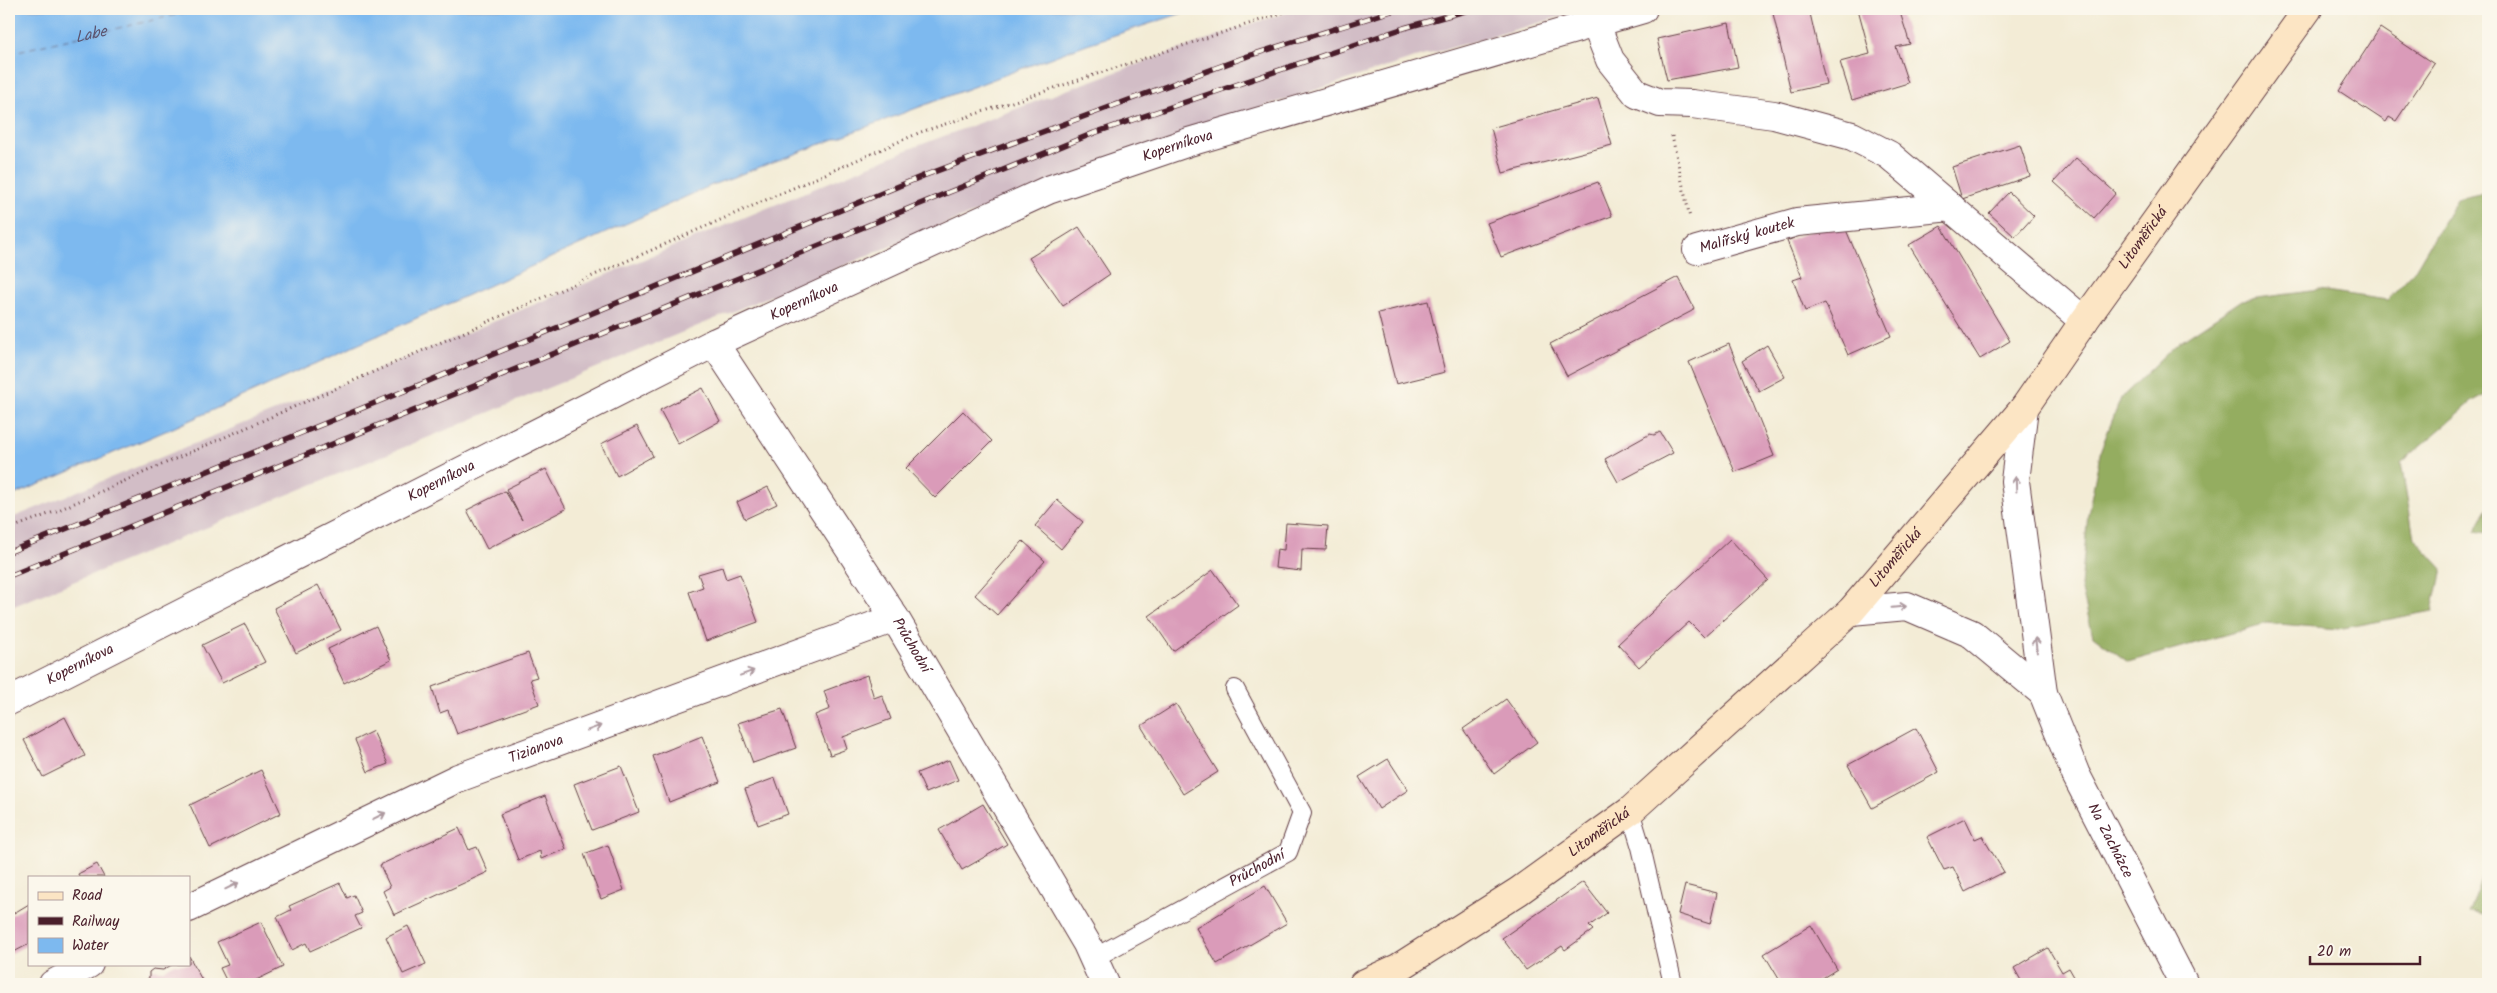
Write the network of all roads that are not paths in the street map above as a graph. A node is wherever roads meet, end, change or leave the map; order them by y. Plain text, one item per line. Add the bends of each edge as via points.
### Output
1 (1643, 9) edge
2 (2308, 9) edge
3 (1595, 22) junction
4 (1951, 207) junction
5 (1697, 250) road end
6 (2084, 320) junction
7 (714, 343) junction
8 (2024, 408) junction
9 (1851, 612) junction
10 (895, 618) junction
11 (1234, 689) dead end
12 (2043, 693) junction
13 (9, 701) edge
14 (1630, 811) junction
15 (190, 908) edge
16 (1094, 958) junction
17 (85, 966) edge
18 (53, 984) edge
19 (1105, 984) edge
20 (1363, 984) edge
21 (1673, 984) edge
22 (2184, 984) edge

1 - 3 street, Koperníkova
2 - 6 main road, Litoměřická
3 - 4 street via 1610,60 1637,94 1660,103 1692,104 1774,116 1852,136 1889,155
3 - 7 street, Koperníkova via 1198,139 1048,190
4 - 5 street, Malířský koutek via 1797,222
4 - 6 street
6 - 8 main road, Litoměřická
7 - 10 street, Průchodní
7 - 13 street, Koperníkova
8 - 9 main road, Litoměřická
12 -> 8 street, Na Zacházce via 2015,481
9 -> 12 street, Na Zacházce via 1907,606 1972,634
9 - 14 main road, Litoměřická
15 -> 10 street, Tizianova via 458,778
10 - 16 street, Průchodní
11 - 16 lane, Průchodní via 1302,813 1288,852
12 - 22 street, Na Zacházce via 2076,774
14 - 20 main road, Litoměřická via 1519,891 1398,968
14 - 21 lane
16 - 19 street, Průchodní
17 - 18 street

